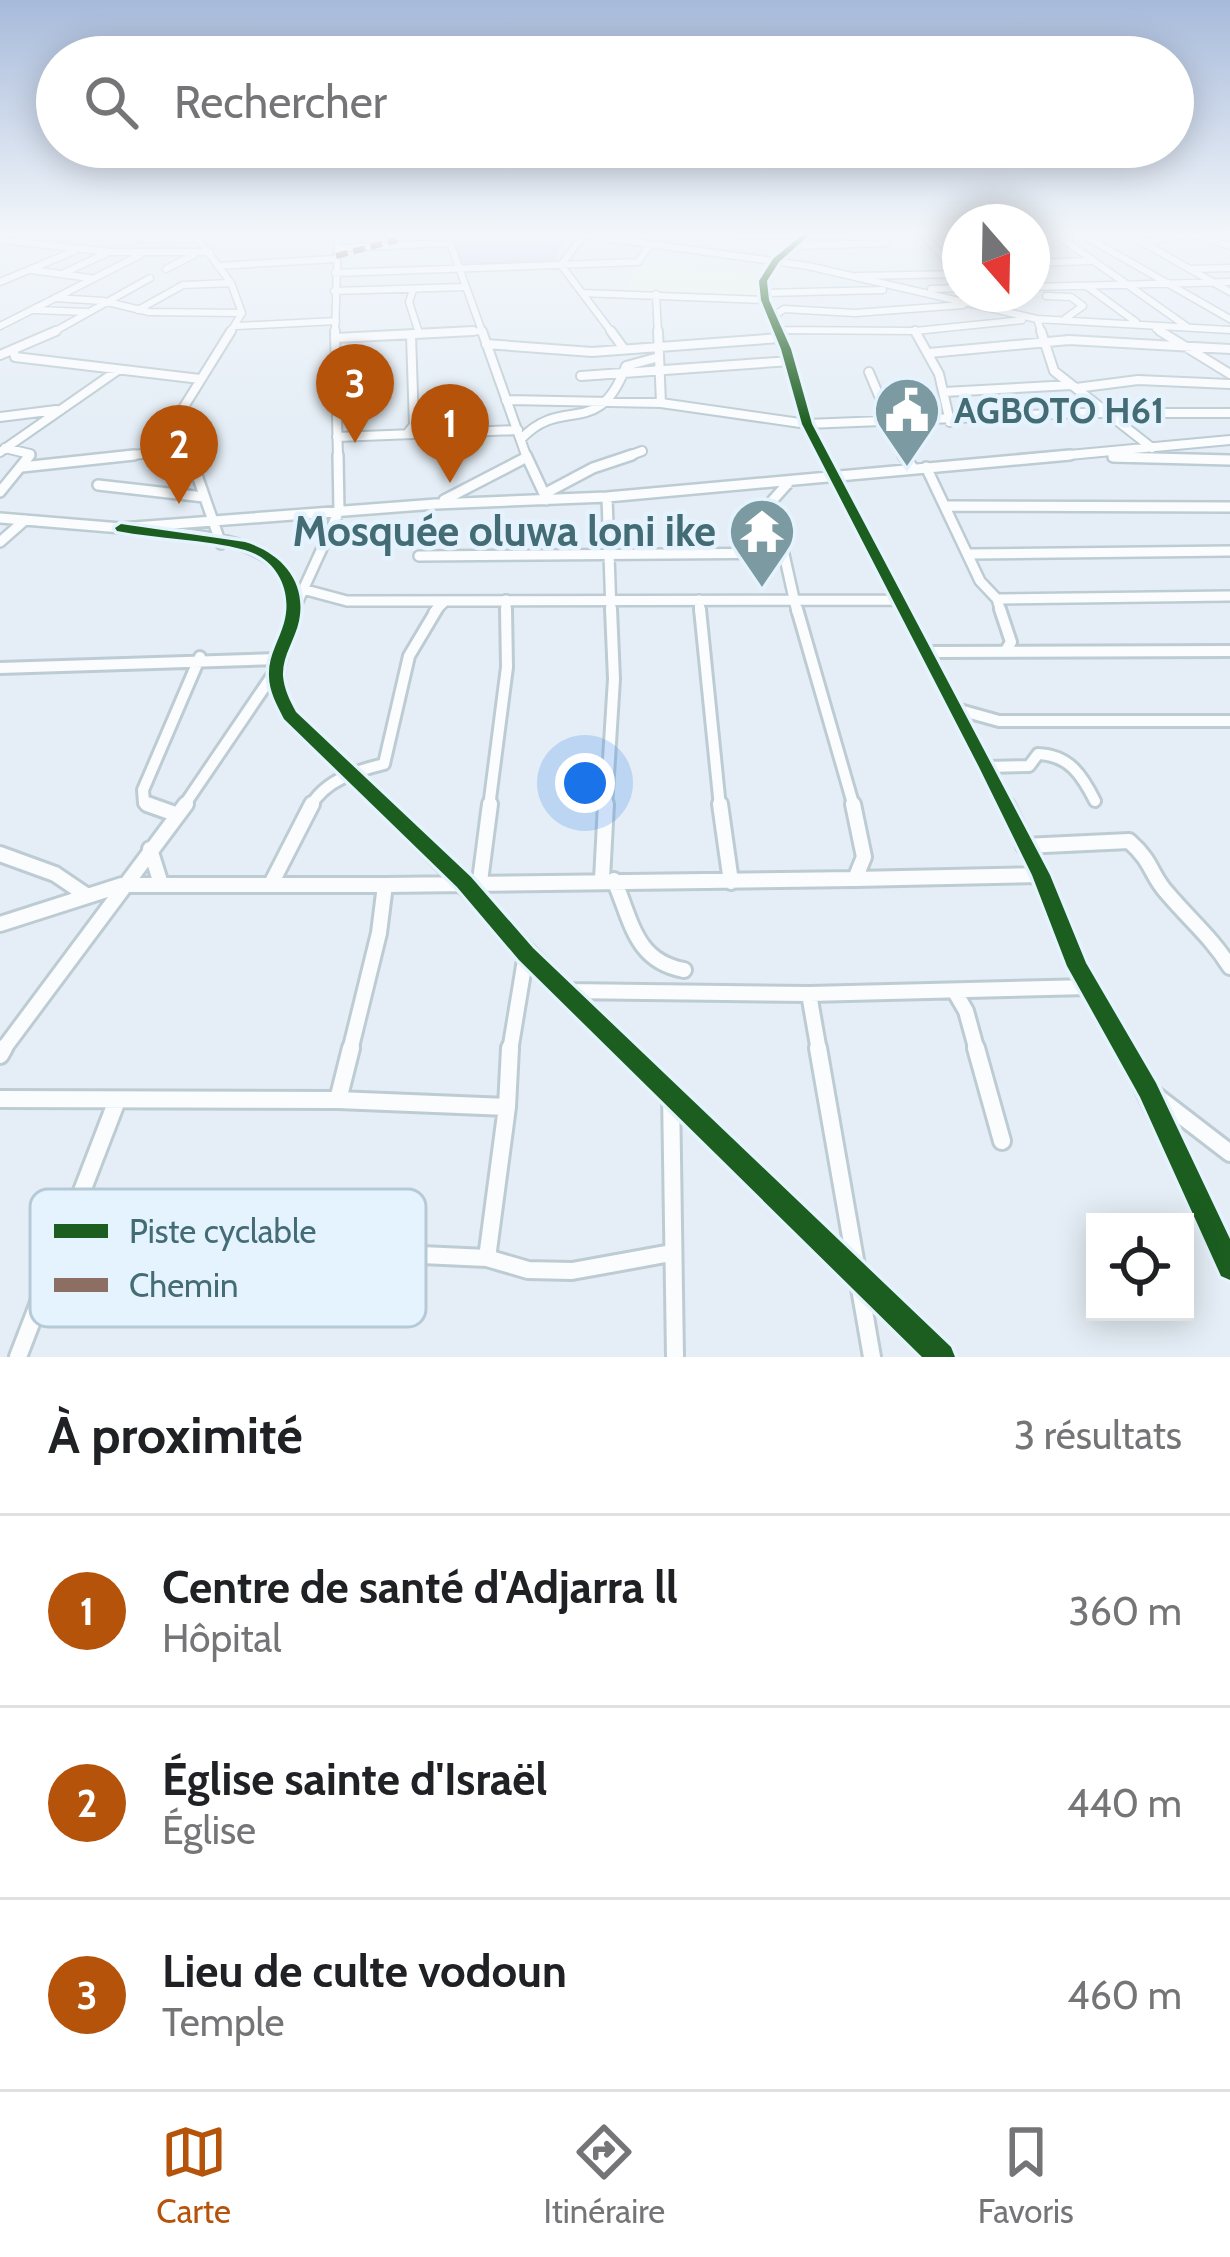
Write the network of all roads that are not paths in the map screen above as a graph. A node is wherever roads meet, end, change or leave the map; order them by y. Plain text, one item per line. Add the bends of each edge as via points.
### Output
1 (55, 298) edge
2 (59, 298) edge
3 (117, 298) edge
4 (159, 298) edge
5 (237, 298) edge
6 (334, 298) edge
7 (410, 298) edge
8 (468, 298) edge
9 (586, 298) edge
10 (656, 298) edge
11 (766, 298) edge
12 (1073, 298) edge
13 (1103, 298) edge
14 (1147, 298) edge
15 (1197, 298) edge
16 (109, 303) junction
17 (942, 308) edge
18 (34, 310) junction
19 (138, 310) junction
20 (91, 312) junction
21 (1011, 312) edge
22 (242, 313) junction
23 (1037, 320) junction
24 (1230, 320) edge
25 (336, 321) junction
26 (1060, 321) junction
27 (3, 322) edge
28 (1138, 324) junction
29 (1150, 325) junction
30 (236, 326) junction
31 (1189, 328) junction
32 (776, 329) junction
33 (1230, 330) edge
34 (481, 331) junction
35 (915, 332) junction
36 (415, 334) junction
37 (336, 338) junction
38 (1043, 342) junction
39 (486, 344) junction
40 (657, 346) junction
41 (1186, 348) junction
42 (624, 349) junction
43 (1230, 349) edge
44 (14, 352) junction
45 (929, 353) junction
46 (0, 355) edge
47 (659, 357) junction
48 (790, 361) junction
49 (118, 370) junction
50 (661, 370) junction
51 (869, 372) dead end
52 (623, 374) junction
53 (1230, 374) edge
54 (581, 376) dead end
55 (200, 379) junction
56 (1230, 384) edge
57 (1074, 387) junction
58 (944, 392) junction
59 (613, 399) junction
60 (506, 400) junction
61 (661, 403) junction
62 (58, 410) junction
63 (1229, 413) edge
64 (1109, 415) junction
65 (0, 417) edge
66 (950, 422) junction
67 (887, 423) junction
68 (807, 424) junction
69 (408, 433) junction
70 (519, 435) junction
71 (337, 437) junction
72 (1230, 440) edge
73 (1152, 448) junction
74 (185, 449) junction
75 (3, 450) edge
76 (642, 451) dead end
77 (1054, 456) junction
78 (526, 457) junction
79 (1230, 460) edge
80 (22, 467) junction
81 (920, 468) junction
82 (832, 477) junction
83 (792, 480) junction
84 (98, 485) dead end
85 (0, 492) edge
86 (204, 497) junction
87 (545, 497) junction
88 (608, 497) junction
89 (436, 504) junction
90 (949, 506) junction
91 (1230, 507) edge
92 (339, 511) junction
93 (0, 518) edge
94 (216, 519) junction
95 (25, 520) junction
96 (121, 528) junction
97 (0, 542) edge
98 (221, 544) junction
99 (1230, 551) edge
100 (610, 553) junction
101 (781, 553) junction
102 (971, 554) junction
103 (419, 556) dead end
104 (306, 590) junction
105 (1230, 596) edge
106 (897, 599) junction
107 (997, 599) junction
108 (506, 600) junction
109 (699, 600) junction
110 (797, 600) junction
111 (445, 601) junction
112 (609, 603) junction
113 (293, 614) junction
114 (1230, 651) edge
115 (928, 652) junction
116 (1006, 652) junction
117 (200, 657) junction
118 (277, 665) junction
119 (0, 668) edge
120 (956, 709) junction
121 (999, 721) junction
122 (1230, 721) edge
123 (970, 735) junction
124 (987, 767) junction
125 (350, 772) junction
126 (1095, 801) dead end
127 (178, 815) junction
128 (1024, 846) junction
129 (150, 849) junction
130 (0, 854) edge
131 (1041, 875) junction
132 (855, 879) junction
133 (608, 880) junction
134 (472, 881) junction
135 (730, 882) junction
136 (160, 884) junction
137 (271, 884) junction
138 (122, 885) junction
139 (385, 885) junction
140 (86, 896) junction
141 (0, 925) edge
142 (526, 954) junction
143 (1230, 967) edge
144 (684, 970) dead end
145 (1089, 987) junction
146 (567, 992) junction
147 (955, 992) junction
148 (809, 994) junction
149 (0, 1055) edge
150 (1148, 1090) junction
151 (671, 1091) junction
152 (0, 1100) edge
153 (338, 1100) junction
154 (116, 1103) junction
155 (507, 1107) junction
156 (1002, 1141) dead end
157 (1230, 1153) edge
158 (84, 1189) edge
159 (671, 1252) junction
160 (426, 1256) edge
161 (487, 1258) junction
162 (1230, 1267) edge
163 (856, 1273) junction
164 (30, 1327) edge
165 (18, 1357) edge
166 (675, 1357) edge
167 (872, 1357) edge
168 (941, 1357) edge

1 - 18 street
2 - 16 street
3 - 16 street
4 - 19 street
5 - 22 street
6 - 25 street
7 - 36 street
8 - 34 street
9 - 42 street
10 - 40 street
11 - 32 street
12 - 26 street via 1083,306
13 - 28 street
14 - 31 street
15 - 24 street
16 - 19 street
16 - 20 street
17 - 32 street via 784,309
18 - 20 street
18 - 27 street
19 - 22 street
20 - 44 street
21 - 23 street
22 - 30 street
23 - 26 street
23 - 35 street
23 - 38 street
25 - 30 street
25 - 37 street
26 - 28 street
28 - 29 street
29 - 31 street
29 - 41 street
30 - 55 street
31 - 33 street
32 - 35 street
32 - 40 street
32 - 48 street
34 - 36 street
34 - 39 street
35 - 45 street
36 - 37 street
36 - 69 street
37 - 71 street
38 - 41 street
38 - 45 street
38 - 57 street via 1052,367
39 - 42 street
39 - 60 street
40 - 42 street
40 - 47 street
41 - 43 street
41 - 53 street
44 - 46 street
44 - 49 street
45 - 58 street
47 - 50 street
47 - 52 street via 634,361
48 - 50 street
48 - 68 street
49 - 55 street
49 - 62 street
50 - 52 street
50 - 61 street
51 - 67 street
52 - 54 street
52 - 59 street
55 - 74 street via 177,418
56 - 57 street
57 - 58 street
57 - 64 street
58 - 66 street
59 - 60 street
59 - 61 street
59 - 70 street
60 - 70 street
61 - 68 street
62 - 65 street
62 - 75 street
63 - 64 street
64 - 66 street
64 - 73 street
66 - 67 street
67 - 68 street
67 - 81 street
68 - 82 street
69 - 70 street
69 - 71 street
70 - 78 street
71 - 92 street
72 - 73 street
73 - 77 street
74 - 80 street
74 - 86 street
75 - 80 street via 28,451
76 - 87 street
77 - 79 street
77 - 81 street
78 - 87 street
78 - 89 street
80 - 85 street
81 - 82 street
81 - 90 street
82 - 83 street
82 - 106 street
83 - 88 street
83 - 101 street via 772,501
84 - 86 street
86 - 94 street
87 - 88 street
87 - 89 street
88 - 100 street
89 - 92 street
90 - 91 street
90 - 102 street
92 - 94 street
92 - 104 street
93 - 95 street
94 - 96 street
94 - 98 street
95 - 96 street
95 - 97 street
96 - 98 street
98 - 113 street via 264,550 281,564
99 - 102 street
100 - 101 street
100 - 103 street
100 - 112 street
101 - 110 street
102 - 107 street
104 - 111 street via 340,601
104 - 113 street
105 - 107 street
106 - 110 street
106 - 115 street
107 - 116 street via 1011,642
108 - 111 street
108 - 112 street
108 - 134 street via 506,667
109 - 110 street
109 - 112 street
109 - 135 street
110 - 132 street via 863,836
111 - 125 street via 410,647 384,764
112 - 133 street
113 - 118 street
114 - 116 street
115 - 116 street
115 - 120 street
117 - 118 street
117 - 119 street
117 - 127 street via 142,796
118 - 125 street via 290,715
118 - 127 street via 235,741
120 - 121 street
120 - 123 street
121 - 122 street
121 - 123 street
123 - 124 street
124 - 126 street via 1028,766 1038,754 1054,754 1083,776
124 - 128 street
125 - 134 street
125 - 137 street via 315,798
127 - 129 street
128 - 131 street
128 - 143 street via 1129,841
129 - 136 street
129 - 138 street
130 - 140 street via 55,874
131 - 132 street
131 - 145 street
132 - 135 street
133 - 134 street
133 - 135 street
133 - 144 street via 646,954
134 - 139 street
134 - 142 street
136 - 137 street
136 - 138 street
137 - 139 street
138 - 140 street
138 - 149 street
139 - 153 street
140 - 141 street
142 - 146 street
142 - 155 street via 511,1023
145 - 147 street
145 - 150 street
146 - 148 street
146 - 151 street
147 - 148 street
147 - 156 street
148 - 163 street
150 - 157 street
150 - 162 street
151 - 159 street
151 - 163 street
152 - 154 street
153 - 154 street
153 - 155 street
154 - 158 street
155 - 161 street
159 - 161 street via 572,1270 529,1270
159 - 166 street
160 - 161 street
163 - 167 street
163 - 168 street
164 - 165 street

